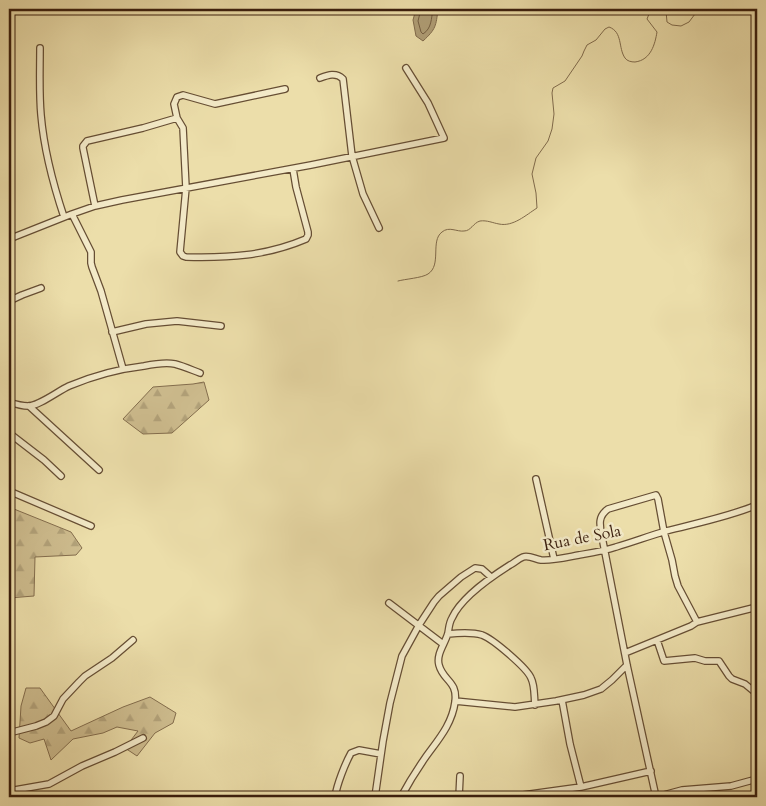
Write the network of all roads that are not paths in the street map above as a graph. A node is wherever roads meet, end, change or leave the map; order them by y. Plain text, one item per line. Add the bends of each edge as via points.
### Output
1 (40, 48) dead end
2 (406, 68) dead end
3 (320, 78) dead end
4 (285, 89) dead end
5 (177, 118) junction
6 (352, 156) junction
7 (293, 169) junction
8 (186, 188) junction
9 (95, 206) junction
10 (72, 214) junction
11 (64, 217) junction
12 (379, 228) dead end
13 (9, 239) edge
14 (41, 288) dead end
15 (9, 301) edge
16 (221, 326) dead end
17 (112, 332) junction
18 (123, 369) junction
19 (200, 373) dead end
20 (9, 402) edge
21 (30, 406) junction
22 (9, 432) edge
23 (99, 470) dead end
24 (61, 476) dead end
25 (536, 479) dead end
26 (9, 491) edge
27 (757, 505) edge
28 (91, 526) dead end
29 (664, 532) junction
30 (605, 550) junction
31 (554, 559) junction
32 (491, 577) junction
33 (389, 603) dead end
34 (757, 607) edge
35 (697, 622) junction
36 (419, 625) junction
37 (448, 634) junction
38 (133, 640) dead end
39 (657, 640) junction
40 (443, 644) junction
41 (625, 653) junction
42 (627, 665) junction
43 (757, 694) edge
44 (562, 700) junction
45 (455, 701) junction
46 (535, 705) junction
47 (9, 733) edge
48 (143, 738) dead end
49 (381, 754) junction
50 (651, 771) junction
51 (757, 772) edge
52 (460, 776) dead end
53 (581, 788) junction
54 (9, 791) edge
55 (335, 797) edge
56 (375, 797) edge
57 (401, 797) edge
58 (459, 797) edge
59 (508, 797) edge
60 (656, 797) edge

1 - 11 street via 41,114 47,155
2 - 6 street via 428,103 444,138
3 - 6 street via 334,74 343,79
4 - 5 street via 215,104 183,95 177,97 174,104
5 - 8 street via 183,128
5 - 9 street via 87,141 83,148
6 - 7 street
6 - 12 street via 363,194
7 - 8 street
7 - 8 street via 307,237 253,255 218,258 182,256
8 - 9 street
9 - 10 street
10 - 11 street
10 - 17 street via 91,252 91,263
11 - 13 street
14 - 15 street
16 - 17 street via 177,321
17 - 18 street
18 - 19 street via 175,364
18 - 21 street via 93,377
20 - 21 street
21 - 23 street
22 - 24 street
25 - 31 street
26 - 28 street
27 - 29 street, Rua de Sola
29 - 30 street, Rua de Sola
29 - 30 street via 656,495 608,509 600,522
29 - 35 street via 678,586
30 - 31 street, Rua de Sola
30 - 41 street
31 - 32 street, Rua de Sola via 541,560 529,556
32 - 36 street via 478,568 467,572 439,596
32 - 37 street, Rua de Sola via 454,613
33 - 36 street
34 - 35 street
35 - 39 street
36 - 40 street
36 - 49 street via 402,656
37 - 40 street, Rua de Sola
37 - 46 street via 475,634 493,641 529,674
38 - 47 street via 84,676 46,722
39 - 41 street
39 - 43 street via 664,661 695,658 719,661 732,679 742,681
40 - 45 street, Rua de Sola via 439,665 454,687
41 - 42 street
42 - 44 street via 601,689
42 - 50 street
44 - 46 street
44 - 53 street
45 - 46 street via 515,707
45 - 57 street via 446,729
48 - 54 street via 49,784
49 - 55 street via 356,750 351,753
49 - 56 street
50 - 53 street
50 - 60 street
51 - 60 street via 753,780 731,786 682,790
52 - 58 street
53 - 59 street

